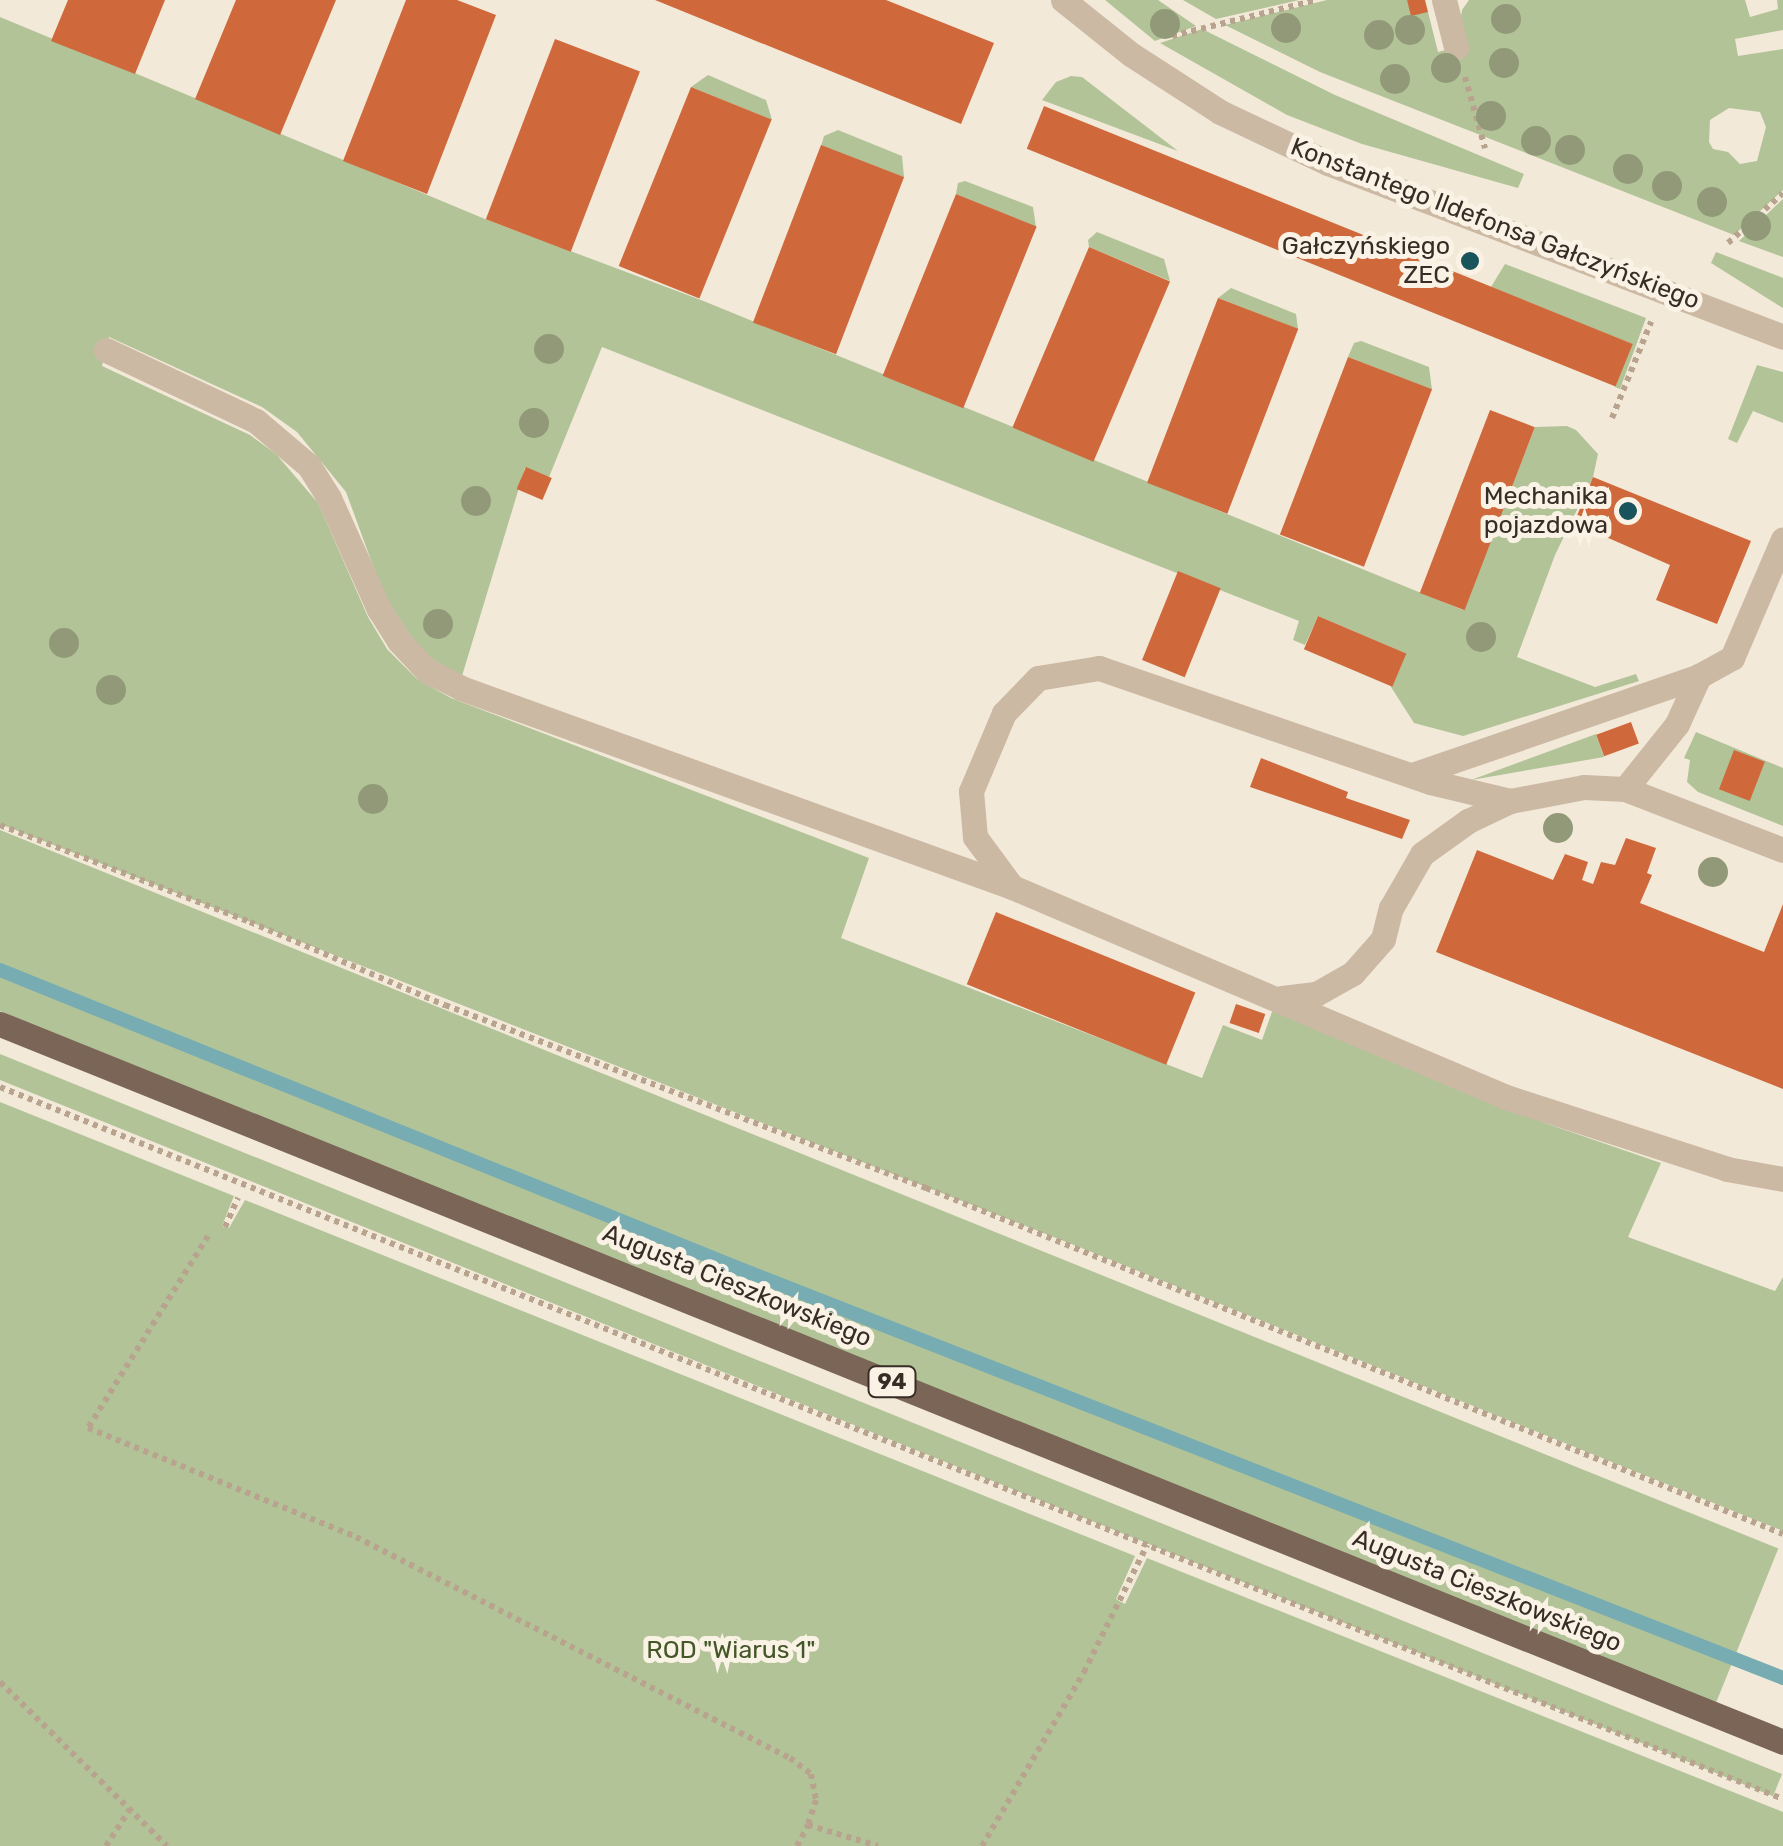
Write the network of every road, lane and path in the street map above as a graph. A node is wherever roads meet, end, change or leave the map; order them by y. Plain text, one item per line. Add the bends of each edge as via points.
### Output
1 (1064, 0) edge
2 (1316, 0) edge
3 (1444, 0) edge
4 (1158, 41) dead end
5 (1456, 47) joint
6 (1485, 148) dead end
7 (1783, 193) edge
8 (1728, 243) dead end
9 (1654, 316) dead end
10 (1783, 336) edge
11 (106, 350) dead end
12 (1612, 418) dead end
13 (1783, 538) edge
14 (1699, 676) junction
15 (1412, 775) junction
16 (1625, 790) junction
17 (1510, 801) junction
18 (0, 826) edge
19 (1783, 850) edge
20 (1012, 887) junction
21 (1282, 998) junction
22 (0, 1024) edge
23 (0, 1087) edge
24 (1783, 1179) edge
25 (238, 1198) dead end
26 (224, 1227) dead end
27 (208, 1236) dead end
28 (1783, 1534) edge
29 (1147, 1545) junction
30 (0, 1682) edge
31 (1783, 1742) edge
32 (1783, 1800) edge
33 (130, 1810) junction
34 (808, 1825) junction
35 (106, 1846) edge
36 (167, 1846) edge
37 (797, 1846) edge
38 (878, 1846) edge
39 (982, 1846) edge

1 - 10 street, Konstantego Ildefonsa Gałczyńskiego via 1132,55 1220,112 1328,163
2 - 4 path
3 - 5 street
5 - 6 path
7 - 8 path
9 - 12 path
11 - 20 street via 256,421 296,454 329,498 379,609 426,670
13 - 14 street via 1732,658
14 - 15 street
14 - 16 street via 1678,724
15 - 17 street
15 - 20 street via 1099,668 1038,678 1004,713 971,791 975,837
16 - 17 street via 1584,787
16 - 19 street
17 - 21 street via 1422,854 1391,908 1383,939 1353,973 1316,994
18 - 28 path
20 - 21 street
21 - 24 street via 1506,1097 1727,1169
22 - 31 main road, Augusta Cieszkowskiego / 94
23 - 29 path
25 - 26 path
27 - 34 path via 88,1428 356,1537 790,1758 810,1774 816,1800
29 - 32 path
29 - 39 path via 1084,1672
30 - 33 path
33 - 35 path
33 - 36 path
34 - 37 path
34 - 38 path

